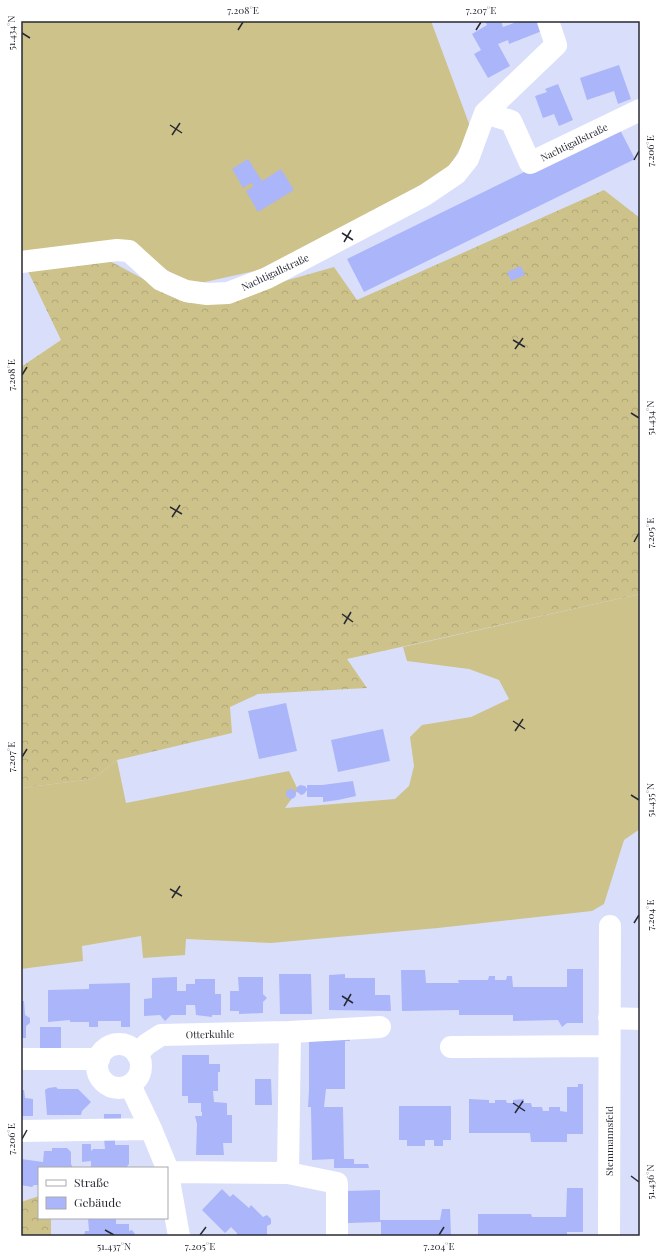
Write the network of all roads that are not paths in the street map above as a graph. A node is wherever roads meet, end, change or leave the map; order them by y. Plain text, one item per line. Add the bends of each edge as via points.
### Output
1 (548, 21) edge
2 (640, 110) edge
3 (485, 113) junction
4 (21, 262) edge
5 (610, 926) dead end
6 (609, 1018) junction
7 (640, 1019) edge
8 (380, 1027) dead end
9 (290, 1032) junction
10 (609, 1046) junction
11 (451, 1047) dead end
12 (137, 1054) junction
13 (21, 1059) edge
14 (99, 1059) junction
15 (130, 1085) junction
16 (151, 1129) junction
17 (21, 1131) edge
18 (166, 1167) edge
19 (168, 1170) edge
20 (288, 1173) junction
21 (168, 1176) edge
22 (178, 1236) edge
23 (337, 1236) edge
24 (609, 1236) edge

1 - 3 street, Nachtigallstraße via 556,45
2 - 3 street, Nachtigallstraße via 530,163 511,121
3 - 4 street, Nachtigallstraße via 468,159 442,186 267,278 228,293 186,291 161,280 129,251 117,250
5 - 6 street, Stemmannsfeld
6 - 7 street
6 - 10 street, Stemmannsfeld
8 - 9 street, Otterkuhle
9 - 12 street, Otterkuhle via 161,1035
9 - 20 street
10 - 11 street
10 - 24 street, Stemmannsfeld
12 - 14 street via 126,1046 113,1045 102,1053
12 - 15 street via 141,1068 136,1081
13 - 14 street
14 - 15 street via 97,1066 102,1080 116,1088
15 - 16 street
16 - 17 street
16 - 18 street
19 - 20 street
20 - 23 street via 337,1183
21 - 22 street

